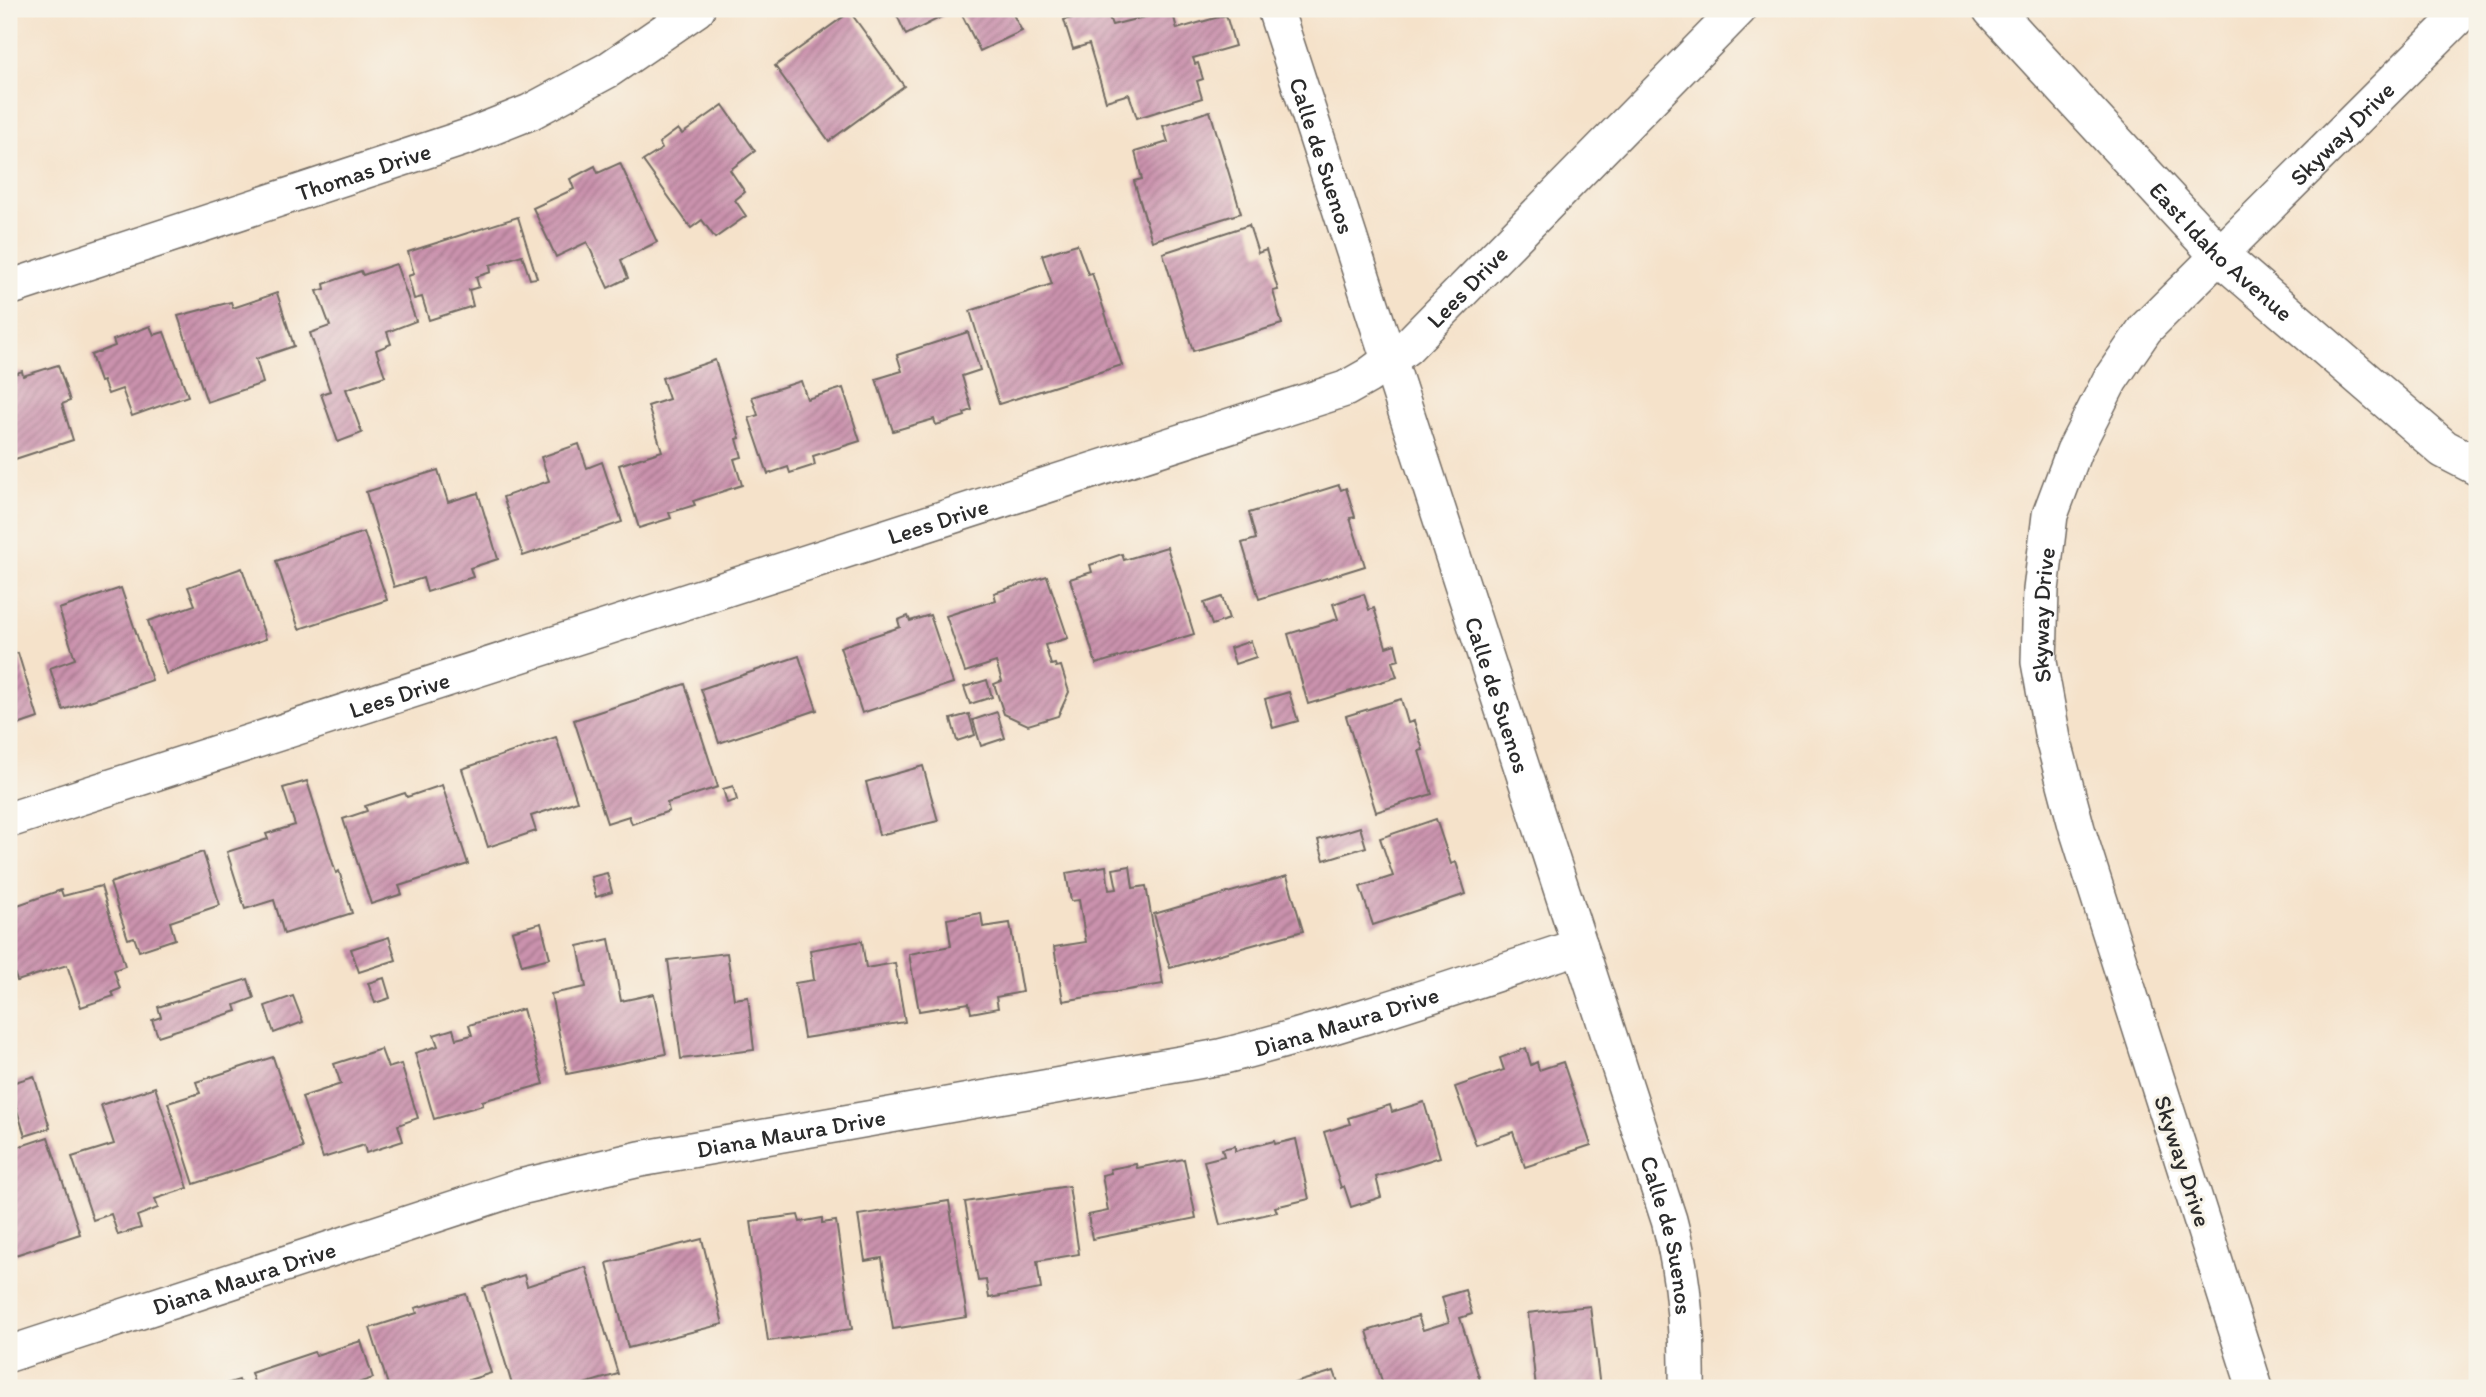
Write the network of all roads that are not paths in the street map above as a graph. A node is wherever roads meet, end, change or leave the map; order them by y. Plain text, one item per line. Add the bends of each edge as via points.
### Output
1 (697, 9) edge
2 (1275, 9) edge
3 (1739, 9) edge
4 (1992, 9) edge
5 (2466, 9) edge
6 (2218, 254) junction
7 (9, 288) edge
8 (1390, 362) junction
9 (2477, 466) edge
10 (9, 820) edge
11 (1580, 946) junction
12 (9, 1354) edge
13 (1687, 1388) edge
14 (2255, 1388) edge

1 - 7 street, Thomas Drive via 608,70 530,112
2 - 8 street, Calle de Suenos
3 - 8 street, Lees Drive
4 - 6 street, East Idaho Avenue
5 - 6 street, Skyway Drive
6 - 9 street, East Idaho Avenue via 2444,449
6 - 14 street, Skyway Drive via 2144,329 2110,380 2074,451 2050,515 2039,662 2077,829
8 - 10 street, Lees Drive via 1331,393
8 - 11 street, Calle de Suenos
11 - 12 street, Diana Maura Drive via 1364,1017 1220,1057 640,1159 545,1180
11 - 13 street, Calle de Suenos via 1678,1253 1687,1322

